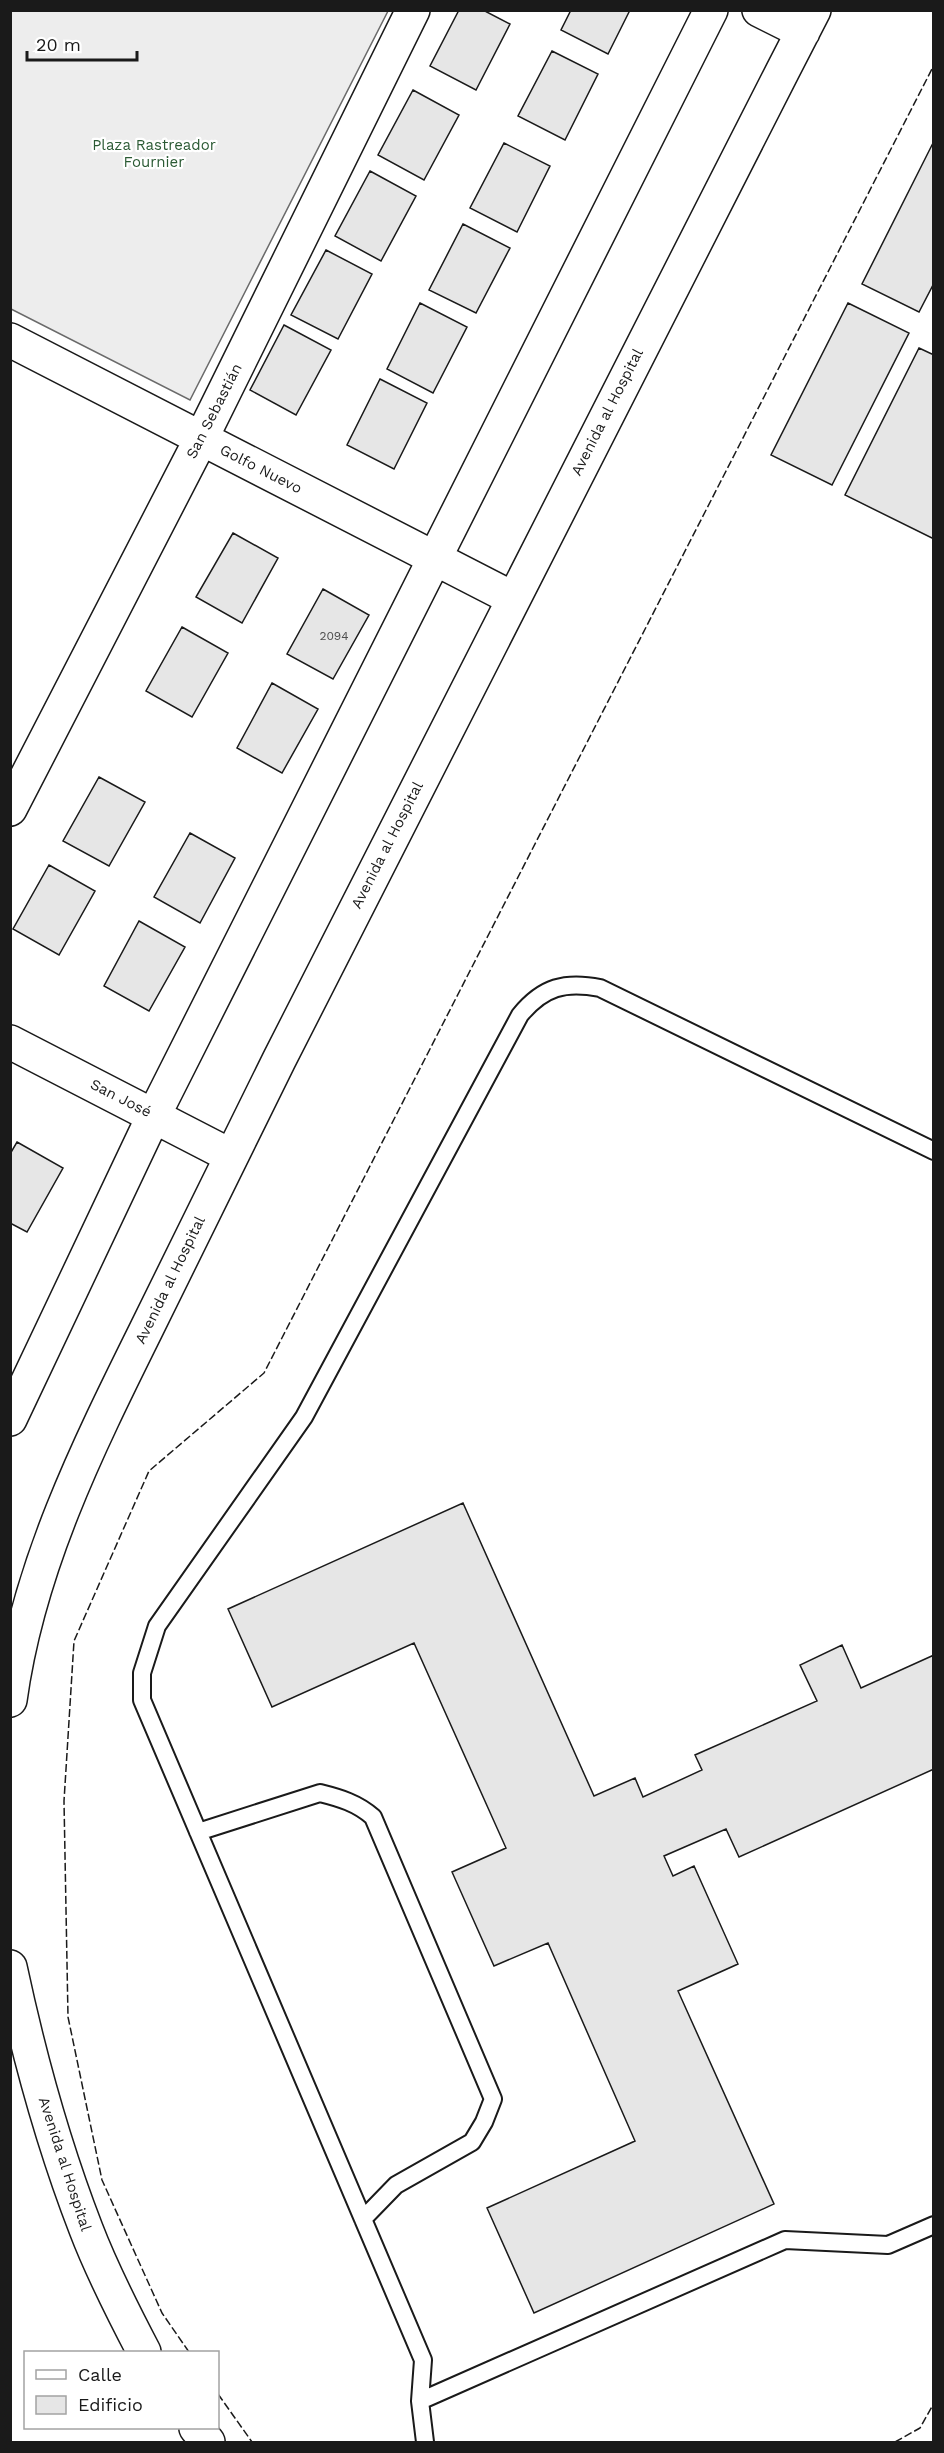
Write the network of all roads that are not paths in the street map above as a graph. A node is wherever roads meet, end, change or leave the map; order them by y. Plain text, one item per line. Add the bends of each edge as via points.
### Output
1 (413, 10) edge
2 (711, 10) edge
3 (759, 10) edge
4 (808, 21) edge
5 (10, 340) edge
6 (201, 439) junction
7 (434, 558) junction
8 (512, 598) junction
9 (10, 809) edge
10 (10, 1042) edge
11 (154, 1115) junction
12 (933, 1151) edge
13 (231, 1156) junction
14 (10, 1419) edge
15 (10, 1700) edge
16 (198, 1832) junction
17 (10, 1967) edge
18 (363, 2219) junction
19 (933, 2225) edge
20 (143, 2351) edge
21 (420, 2401) junction
22 (198, 2429) edge
23 (208, 2442) edge
24 (425, 2442) edge

1 - 6 street, San Sebastián
2 - 7 street
3 - 4 street
4 - 8 street, Avenida al Hospital
5 - 6 street, Golfo Nuevo
6 - 7 street, Golfo Nuevo
6 - 9 street, San Sebastián
7 - 8 street, Golfo Nuevo
7 - 11 street
8 - 13 street, Avenida al Hospital
10 - 11 street, San José
11 - 13 street, San José
11 - 14 street
12 - 16 lane via 600,988 580,984 540,993 520,1015 304,1417 157,1626 142,1672 142,1700
13 - 15 street, Avenida al Hospital via 58,1519 33,1591
16 - 18 lane
16 - 18 lane via 320,1793 361,1806 373,1817 489,2088 493,2099 472,2142 396,2185
17 - 20 street, Avenida al Hospital via 53,2135 86,2229
18 - 21 lane via 423,2360
19 - 21 lane via 888,2245 785,2240
21 - 24 lane
22 - 23 street

